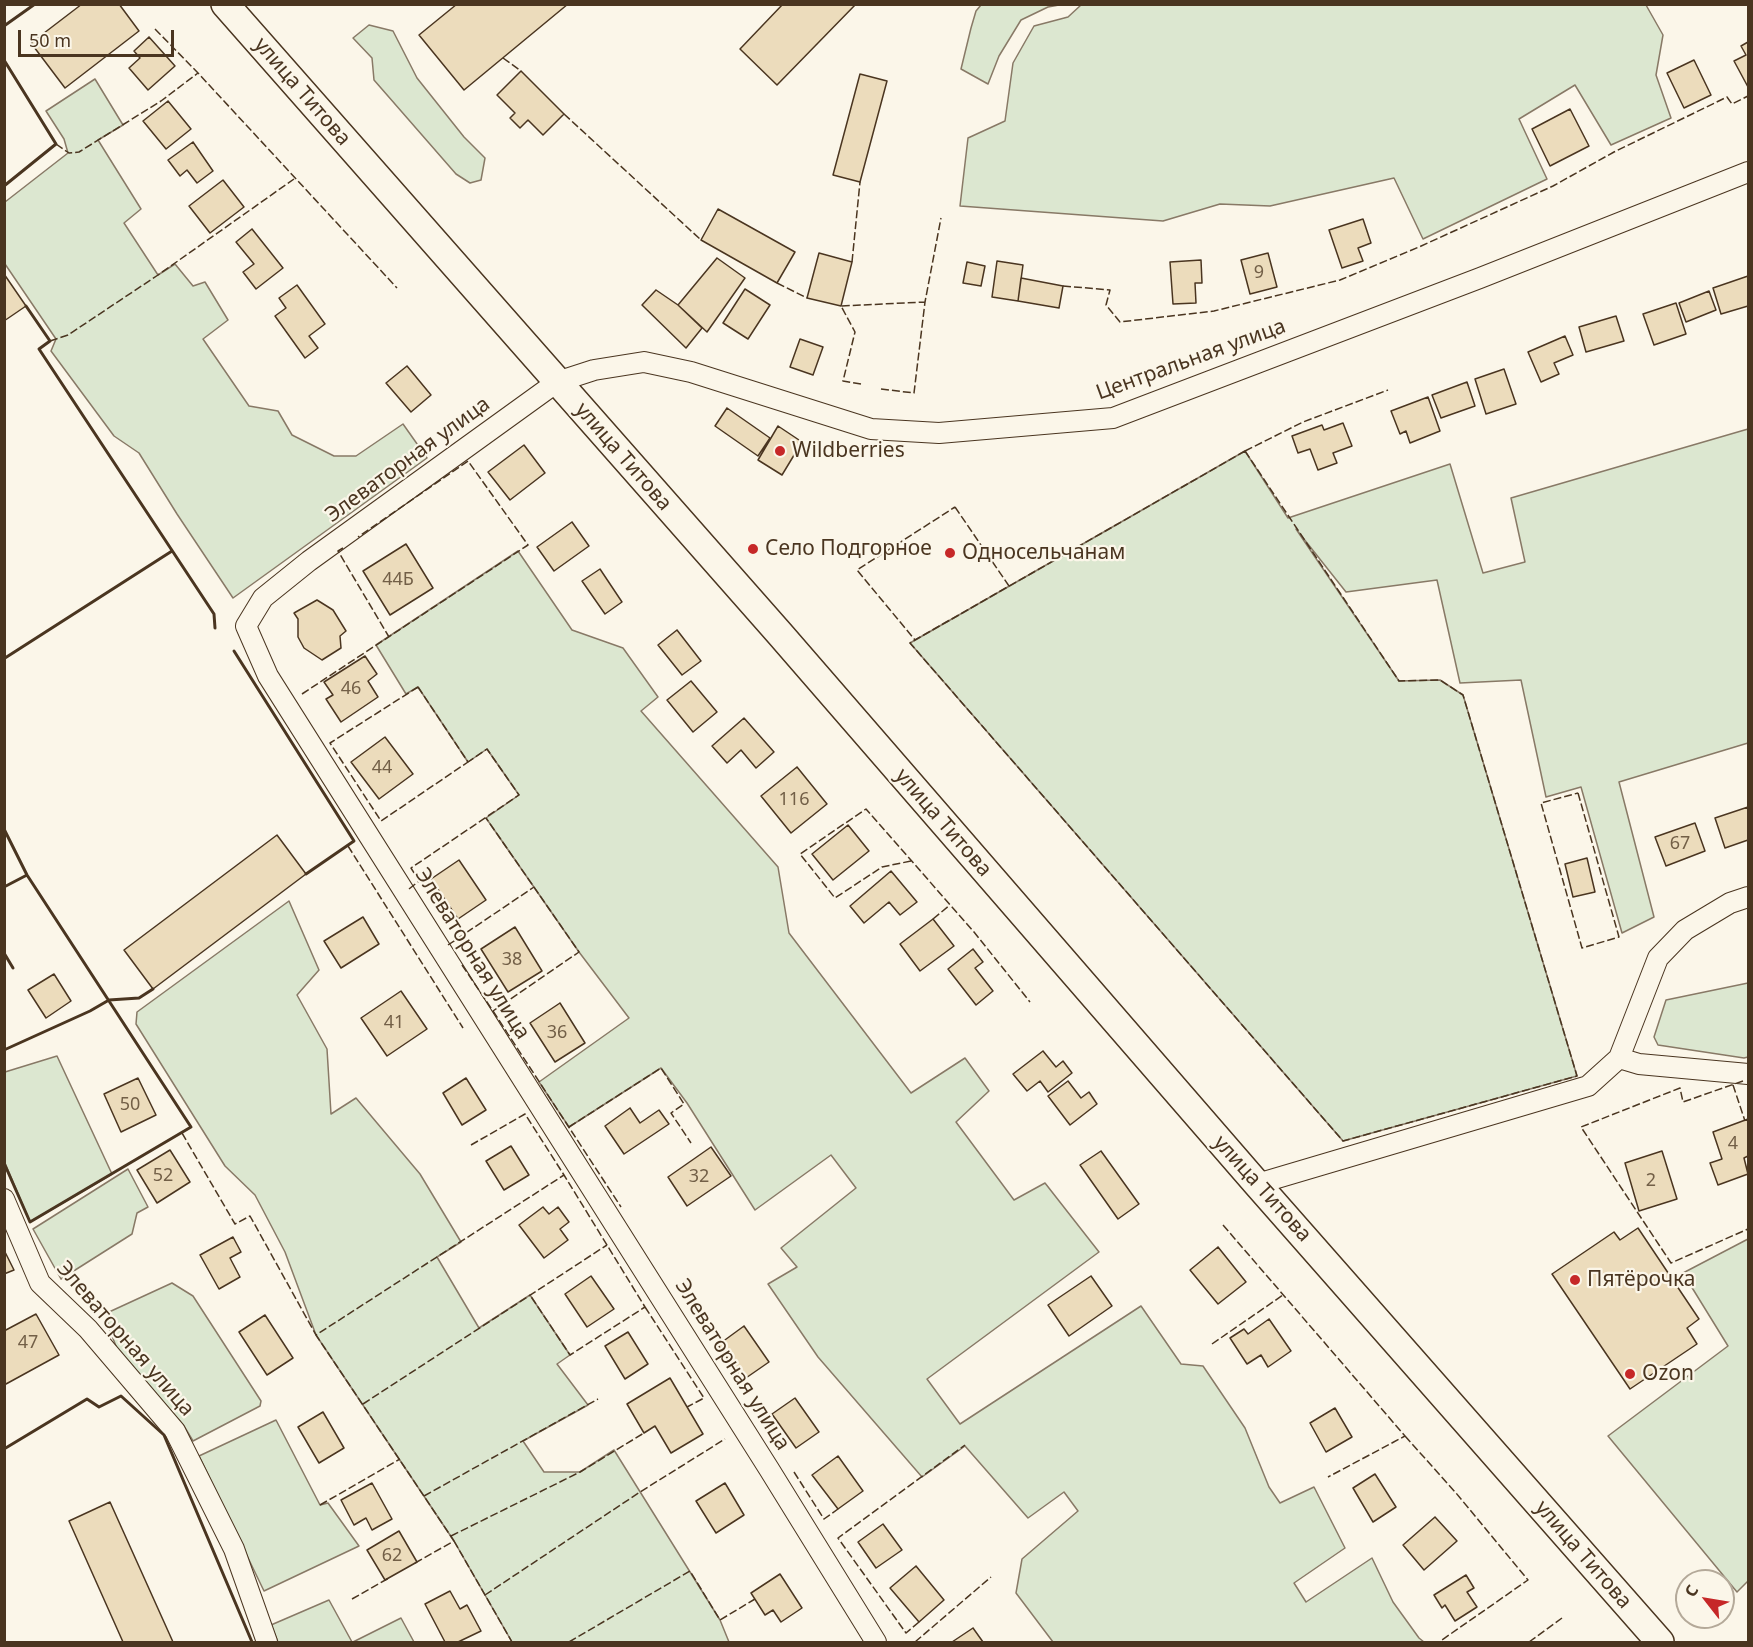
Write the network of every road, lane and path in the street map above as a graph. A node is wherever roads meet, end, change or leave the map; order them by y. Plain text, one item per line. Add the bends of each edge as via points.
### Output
1 (225, 4) edge
2 (1749, 172) edge
3 (557, 382) junction
4 (1749, 897) edge
5 (1619, 1058) junction
6 (1749, 1074) edge
7 (1257, 1184) junction
8 (4, 1199) edge
9 (267, 1642) edge
10 (876, 1642) edge
11 (1660, 1642) edge

1 - 3 main road, улица Титова
2 - 3 street, Центральная улица via 1113,418 939,433 871,429 691,372 644,362 594,370
3 - 7 main road, улица Титова
3 - 10 street, Элеваторная улица via 309,561 263,598 246,626 268,676
4 - 5 street via 1730,903 1685,930 1658,958
5 - 6 street via 1639,1064
5 - 7 street via 1588,1086
7 - 11 main road, улица Титова
8 - 9 street, Элеваторная улица via 40,1283 88,1329 174,1431 234,1549

